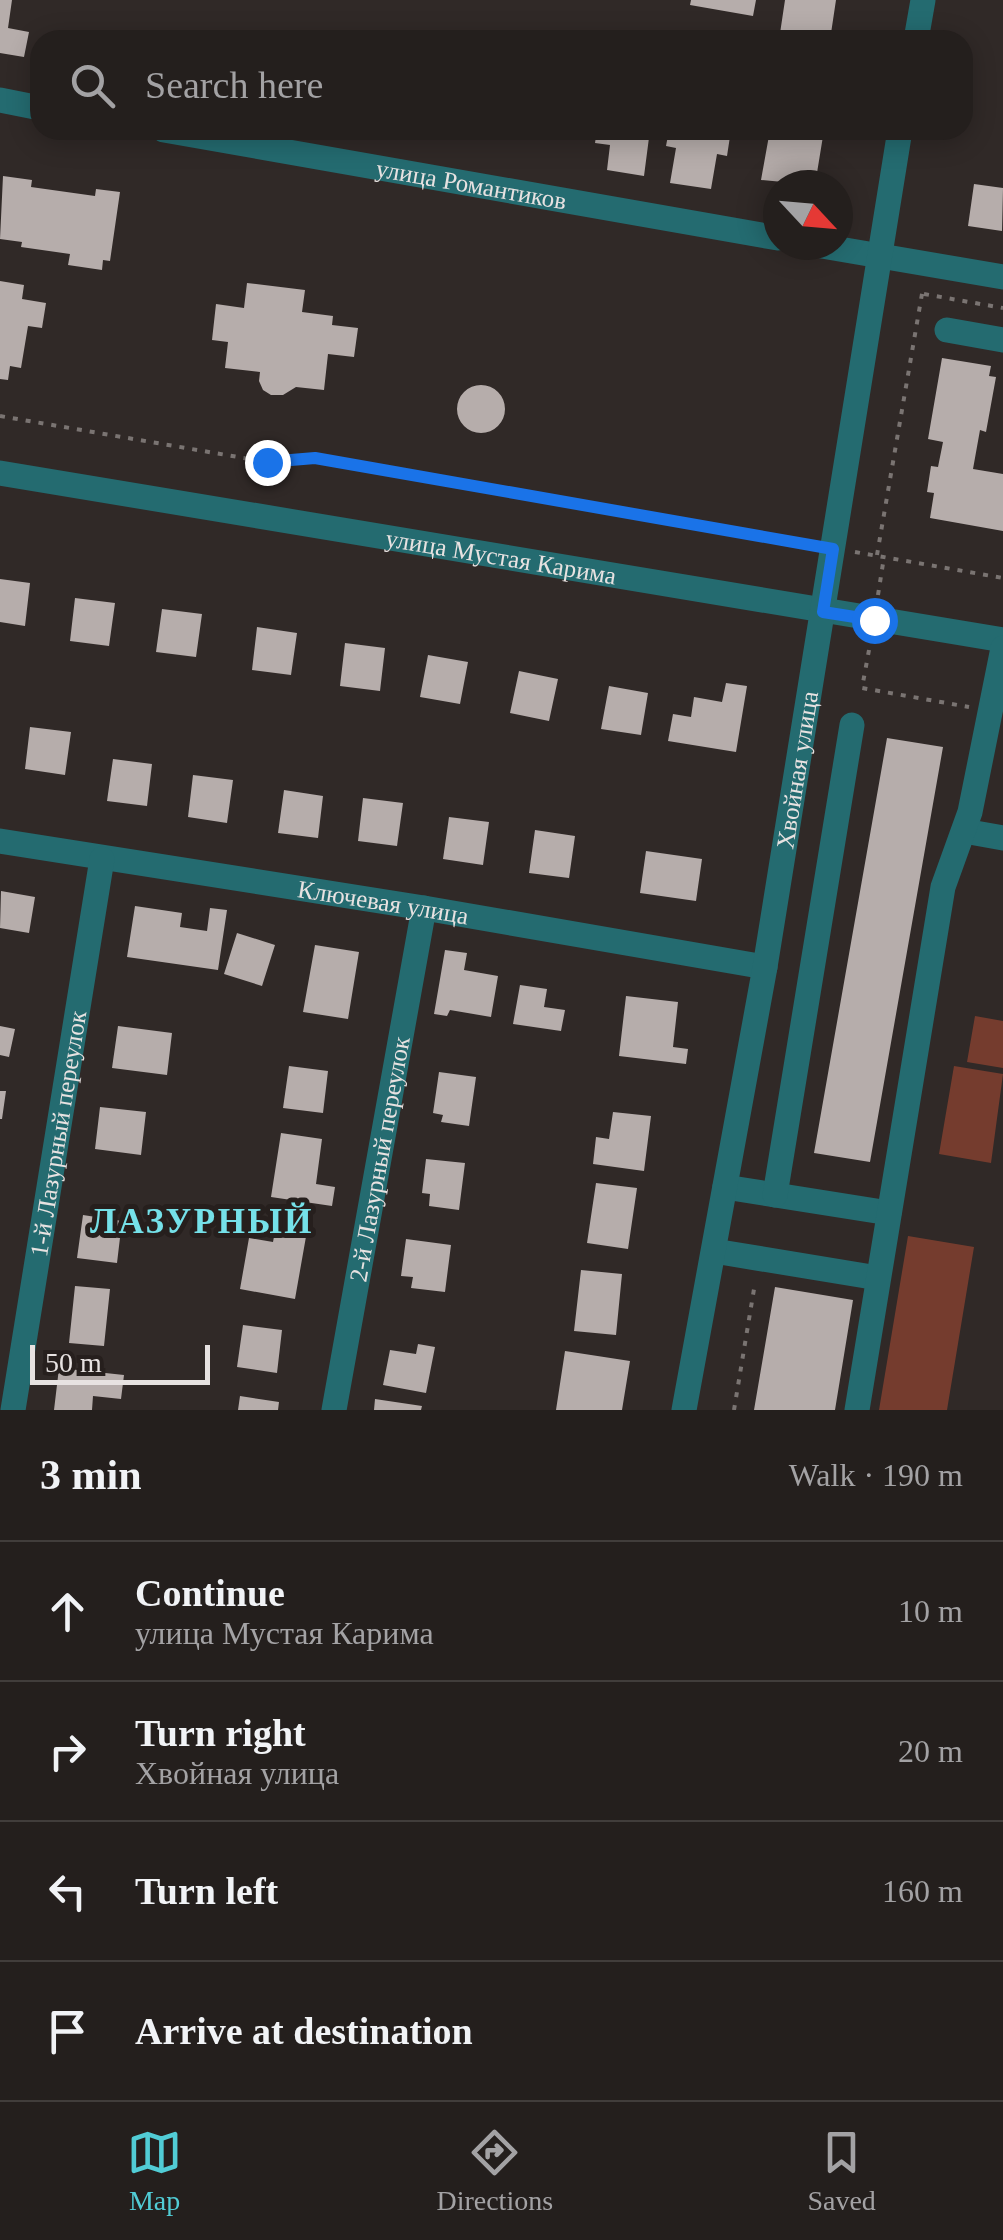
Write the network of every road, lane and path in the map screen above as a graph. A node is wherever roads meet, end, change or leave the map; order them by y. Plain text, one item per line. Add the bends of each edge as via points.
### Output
1 (923, 0) edge
2 (918, 30) edge
3 (0, 100) edge
4 (30, 106) edge
5 (221, 140) edge
6 (898, 140) edge
7 (763, 235) edge
8 (853, 252) edge
9 (878, 256) junction
10 (927, 264) junction
11 (1003, 277) edge
12 (922, 294) junction
13 (1003, 308) edge
14 (947, 330) dead end
15 (1003, 340) edge
16 (0, 416) edge
17 (0, 472) edge
18 (833, 549) junction
19 (877, 556) junction
20 (884, 558) junction
21 (1003, 578) edge
22 (878, 595) dead end
23 (823, 612) junction
24 (1003, 640) edge
25 (1003, 648) edge
26 (868, 650) dead end
27 (990, 711) junction
28 (852, 725) dead end
29 (964, 831) junction
30 (1003, 838) edge
31 (0, 841) edge
32 (102, 858) junction
33 (424, 908) junction
34 (765, 967) junction
35 (725, 1186) junction
36 (775, 1195) junction
37 (889, 1213) junction
38 (714, 1251) junction
39 (759, 1258) junction
40 (878, 1278) junction
41 (13, 1410) edge
42 (334, 1410) edge
43 (684, 1410) edge
44 (734, 1410) edge
45 (856, 1410) edge

1 - 2 street
3 - 4 street
5 - 7 street, улица Романтиков
6 - 9 street, Хвойная улица
8 - 9 street
9 - 10 street
9 - 18 street, Хвойная улица
10 - 11 street
10 - 12 path
12 - 13 path
12 - 19 path
14 - 15 street
16 - 18 path via 267,462 315,458
17 - 23 street, улица Мустая Карима
18 - 19 path
18 - 23 street, Хвойная улица
19 - 20 path
20 - 21 path
20 - 22 path
23 - 24 street, улица Мустая Карима
23 - 34 street, Хвойная улица
25 - 27 street
26 - 27 path via 862,688
27 - 29 street
28 - 36 street
29 - 30 street
29 - 37 street via 946,870
31 - 32 street, Ключевая улица
32 - 33 street, Ключевая улица
32 - 41 street, 1-й Лазурный переулок
33 - 34 street, Ключевая улица
33 - 42 street, 2-й Лазурный переулок
34 - 35 street, Хвойная улица
35 - 36 street
35 - 38 street, Хвойная улица
36 - 37 street
37 - 40 street
38 - 39 street
38 - 43 street, Хвойная улица
39 - 40 street
39 - 44 path
40 - 45 street

